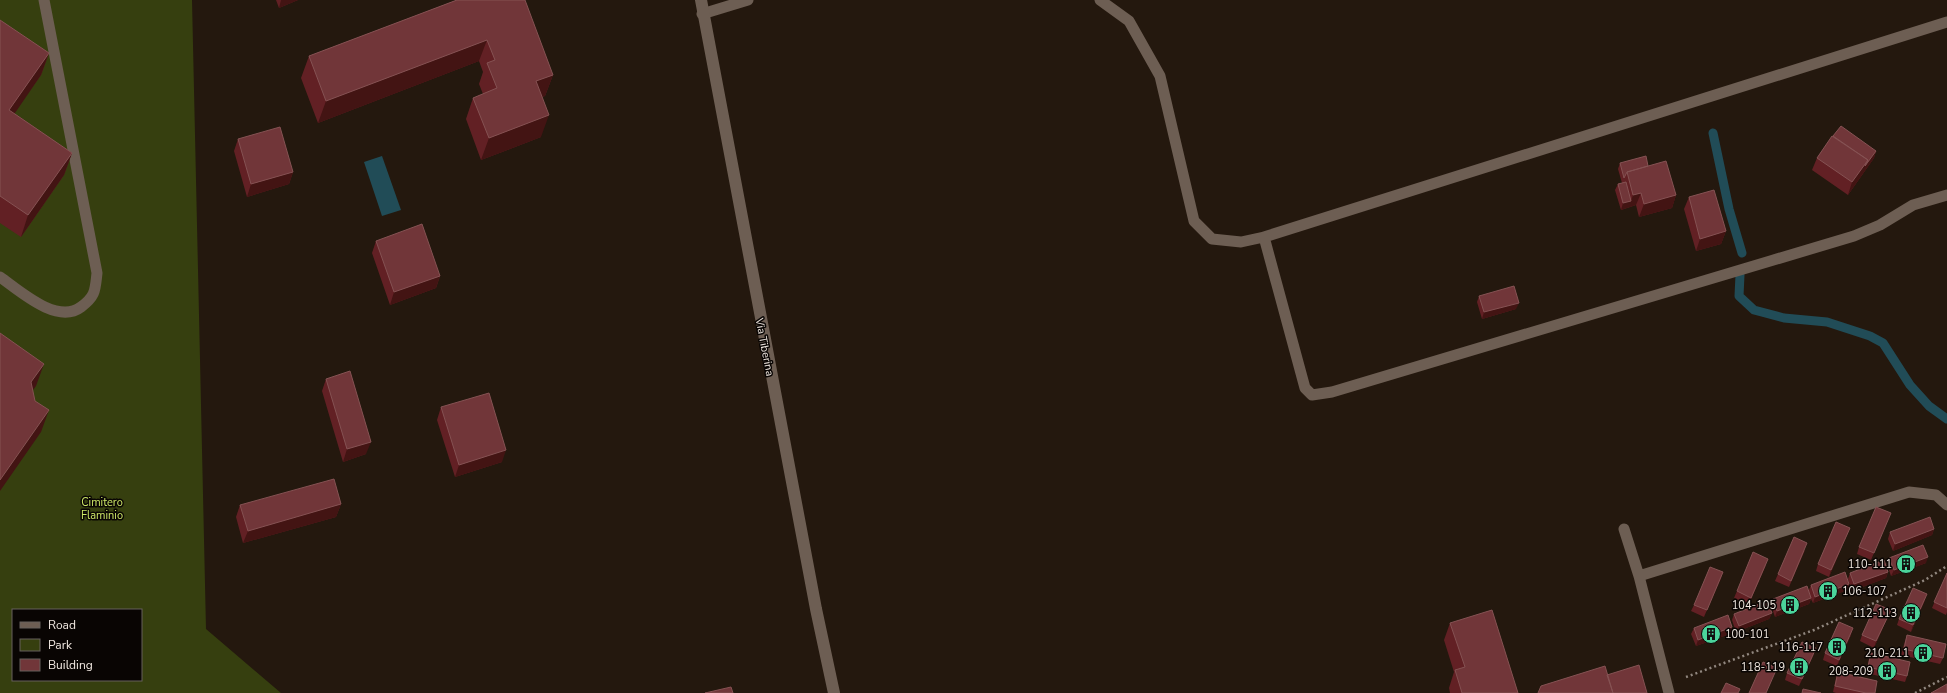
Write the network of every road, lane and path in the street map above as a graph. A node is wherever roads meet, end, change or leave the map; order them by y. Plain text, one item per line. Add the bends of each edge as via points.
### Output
1 (44, 0) edge
2 (701, 0) edge
3 (748, 0) edge
4 (1100, 0) edge
5 (702, 14) junction
6 (1947, 22) edge
7 (1947, 195) edge
8 (1264, 237) junction
9 (0, 277) edge
10 (1947, 505) edge
11 (1624, 529) dead end
12 (1947, 566) edge
13 (1639, 576) junction
14 (1947, 677) edge
15 (1668, 688) edge
16 (834, 693) edge
17 (1915, 693) edge

1 - 9 lane via 97,272 95,291 90,300 78,309 63,313 44,307
2 - 5 main road, Via Tiberina
3 - 5 lane
4 - 8 lane via 1129,21 1160,76 1194,221 1212,239 1241,242
5 - 16 main road, Via Tiberina via 814,602
6 - 8 lane
7 - 8 lane via 1913,205 1880,225 1854,236 1332,392 1312,395 1305,388
10 - 13 lane via 1936,495 1909,492
11 - 13 lane
12 - 15 path via 1925,580 1814,630
13 - 15 lane
14 - 17 path

